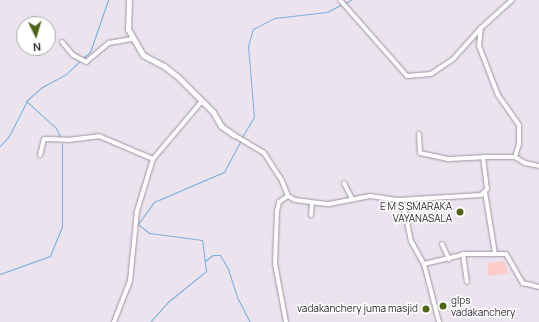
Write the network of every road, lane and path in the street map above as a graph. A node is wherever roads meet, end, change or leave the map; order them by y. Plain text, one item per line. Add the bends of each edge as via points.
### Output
1 (129, 0) edge
2 (340, 0) edge
3 (512, 0) edge
4 (481, 28) junction
5 (480, 37) junction
6 (472, 38) junction
7 (132, 39) junction
8 (62, 42) dead end
9 (202, 101) junction
10 (420, 134) dead end
11 (234, 135) joint
12 (40, 155) dead end
13 (483, 157) junction
14 (515, 157) junction
15 (153, 159) junction
16 (539, 166) edge
17 (344, 184) dead end
18 (485, 192) junction
19 (288, 196) junction
20 (352, 199) junction
21 (398, 200) junction
22 (312, 203) junction
23 (311, 215) dead end
24 (442, 244) dead end
25 (463, 254) junction
26 (495, 254) junction
27 (449, 258) junction
28 (424, 264) junction
29 (467, 282) dead end
30 (539, 287) edge
31 (114, 322) edge
32 (286, 322) edge
33 (439, 322) edge

1 - 7 street via 126,16
2 - 6 street via 407,76 431,74 453,59
3 - 4 street
4 - 5 street
4 - 6 street
5 - 6 street
5 - 14 street via 479,46 498,95 519,125 519,144
7 - 8 street via 110,43 86,62 73,55
7 - 9 street via 143,55 168,69
9 - 11 street via 221,126
9 - 15 street
10 - 13 street via 420,153 449,158
11 - 19 street via 264,153 282,181
12 - 15 street via 44,139 91,139 99,136
13 - 14 street
13 - 18 street
14 - 16 street via 525,163
15 - 31 street via 137,211 130,280
17 - 20 street
18 - 21 street via 470,196 414,197
18 - 26 street
19 - 22 street
19 - 32 street via 279,202 277,211 275,264
20 - 21 street via 376,196
20 - 22 street via 329,204
21 - 28 street via 405,211 411,241
22 - 23 street
24 - 27 street
25 - 26 street
25 - 27 street
25 - 29 street
26 - 30 street via 506,254 523,283
27 - 28 street
28 - 33 street

